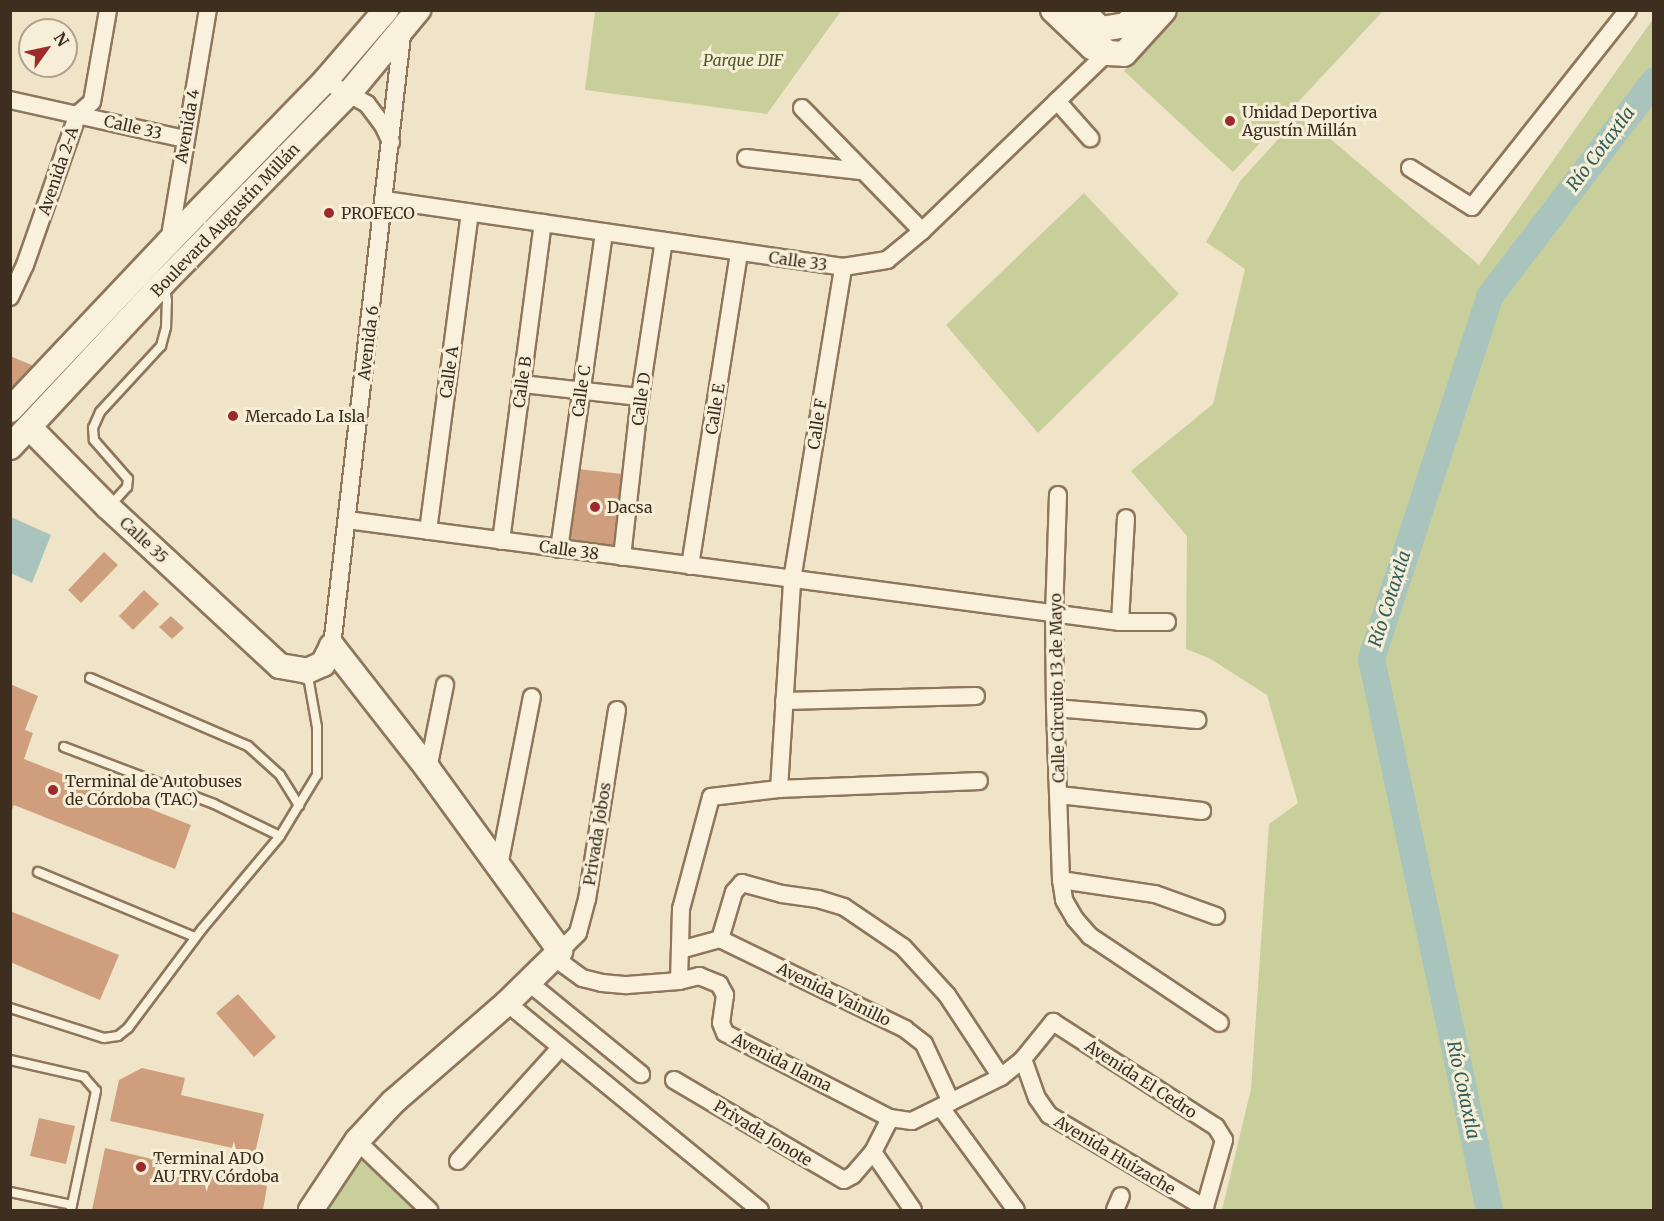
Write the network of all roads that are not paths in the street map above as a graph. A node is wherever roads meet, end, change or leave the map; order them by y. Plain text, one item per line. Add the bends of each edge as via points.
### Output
1 (108, 10) edge
2 (208, 10) edge
3 (386, 10) edge
4 (1053, 10) edge
5 (1081, 10) edge
6 (1140, 10) edge
7 (1164, 10) edge
8 (1628, 10) edge
9 (408, 16) edge
10 (1101, 29) junction
11 (1107, 53) junction
12 (325, 81) junction
13 (350, 92) junction
14 (10, 100) edge
15 (1058, 101) junction
16 (802, 108) dead end
17 (78, 114) junction
18 (1090, 138) dead end
19 (185, 139) junction
20 (391, 143) junction
21 (746, 158) dead end
22 (1410, 168) dead end
23 (860, 171) junction
24 (385, 200) junction
25 (470, 213) junction
26 (543, 224) junction
27 (922, 231) junction
28 (604, 232) junction
29 (664, 241) junction
30 (169, 242) junction
31 (739, 252) junction
32 (843, 267) junction
33 (164, 282) junction
34 (10, 297) edge
35 (522, 384) junction
36 (581, 390) junction
37 (640, 397) junction
38 (17, 416) edge
39 (10, 447) edge
40 (1058, 495) dead end
41 (108, 507) junction
42 (1126, 518) dead end
43 (346, 520) junction
44 (428, 531) junction
45 (501, 541) junction
46 (559, 549) junction
47 (622, 557) junction
48 (690, 566) junction
49 (792, 580) junction
50 (1054, 613) junction
51 (1120, 622) junction
52 (1167, 622) dead end
53 (332, 646) junction
54 (307, 671) junction
55 (90, 678) dead end
56 (445, 685) dead end
57 (976, 696) dead end
58 (532, 697) dead end
59 (784, 701) junction
60 (1055, 708) junction
61 (617, 710) dead end
62 (1197, 720) dead end
63 (64, 747) dead end
64 (428, 769) junction
65 (979, 781) dead end
66 (779, 789) junction
67 (1059, 795) junction
68 (299, 806) junction
69 (1202, 811) dead end
70 (280, 836) junction
71 (499, 866) junction
72 (38, 872) dead end
73 (1060, 880) junction
74 (1216, 916) dead end
75 (195, 937) junction
76 (720, 939) junction
77 (680, 950) junction
78 (560, 951) junction
79 (679, 981) junction
80 (528, 982) junction
81 (507, 1003) junction
82 (10, 1008) edge
83 (1220, 1023) dead end
84 (560, 1048) junction
85 (1023, 1059) junction
86 (10, 1060) edge
87 (641, 1074) dead end
88 (1001, 1077) junction
89 (674, 1080) dead end
90 (946, 1106) junction
91 (890, 1118) junction
92 (357, 1141) junction
93 (873, 1152) junction
94 (458, 1161) dead end
95 (10, 1192) edge
96 (72, 1208) edge
97 (311, 1210) edge
98 (429, 1210) edge
99 (760, 1210) edge
100 (913, 1210) edge
101 (1016, 1210) edge
102 (1204, 1210) edge

1 - 17 street, Avenida 2-A via 92,102
2 - 19 street, Avenida 4
3 - 12 street, Boulevard Augustín Millán
4 - 11 street via 1092,47
5 - 10 street
6 - 10 street via 1126,26
7 - 11 street via 1124,54
8 - 22 street via 1472,207
9 - 13 street, Boulevard Augustín Millán
9 - 20 street, Avenida 6
10 - 11 street
11 - 15 street, Calle 33
12 - 13 street
12 - 30 street, Boulevard Augustín Millán
13 - 20 street via 374,112
13 - 33 street, Boulevard Augustín Millán
14 - 17 street, Calle 33
15 - 18 street
15 - 27 street, Calle 33
16 - 23 street
17 - 19 street, Calle 33
17 - 34 street, Avenida 2-A
19 - 30 street, Avenida 4
20 - 24 street, Avenida 6
21 - 23 street
23 - 27 street
24 - 25 street, Calle 33
24 - 43 street, Avenida 6
25 - 26 street, Calle 33
25 - 44 street, Calle A
26 - 28 street, Calle 33
26 - 35 street, Calle B
27 - 32 street, Calle 33 via 887,260
28 - 29 street, Calle 33
28 - 36 street, Calle C
29 - 31 street, Calle 33
29 - 37 street, Calle D
30 - 38 street, Boulevard Augustín Millán
31 - 32 street, Calle 33
31 - 48 street, Calle E
32 - 49 street, Calle F
33 - 38 street, Boulevard Augustín Millán
33 - 41 lane via 167,309 161,346 99,412 93,428 94,440 128,479 127,487
35 - 36 street
35 - 45 street, Calle B
36 - 37 street
36 - 46 street, Calle C
37 - 47 street, Calle D
38 - 39 street
38 - 41 street, Calle 35
40 - 50 street, Calle Circuito 13 de Mayo
41 - 54 street, Calle 35 via 280,666
42 - 51 street
43 - 44 street, Calle 38
43 - 53 street, Avenida 6
44 - 45 street, Calle 38
45 - 46 street, Calle 38
46 - 47 street, Calle 38
47 - 48 street, Calle 38
48 - 49 street, Calle 38
49 - 50 street, Calle 38
49 - 59 street, Calle F
50 - 51 street, Calle 38
50 - 60 street, Calle Circuito 13 de Mayo
51 - 52 street, Calle 38
53 - 54 street via 323,664
53 - 64 street
54 - 68 lane via 318,727 317,776
55 - 68 lane via 248,746 280,775
56 - 64 street
57 - 59 street
58 - 71 street
59 - 66 street, Calle F
60 - 62 street
60 - 67 street, Calle Circuito 13 de Mayo
61 - 78 street, Privada Jobos via 581,926
63 - 70 lane via 214,804
64 - 71 street
65 - 66 street
66 - 77 street via 711,797 681,909
67 - 69 street
67 - 73 street, Calle Circuito 13 de Mayo
68 - 70 lane
70 - 75 lane
71 - 78 street
72 - 75 lane
73 - 74 street via 1155,894
73 - 83 street, Calle Circuito 13 de Mayo via 1064,900 1090,936
75 - 82 lane via 118,1036 104,1038
76 - 77 street
76 - 88 street via 734,892 742,883 844,907 903,947 947,994
76 - 90 street, Avenida Vainillo via 905,1029 924,1044
77 - 79 street
78 - 79 street via 563,964 582,978 627,985
78 - 80 street
79 - 91 street, Avenida Ilama via 699,976 719,984 725,995 721,1023 725,1033
80 - 81 street
80 - 87 street
81 - 84 street
81 - 92 street via 393,1102
84 - 94 street
84 - 99 street
85 - 88 street
85 - 102 street, Avenida Huizache via 1037,1098 1049,1115
85 - 102 street, Avenida El Cedro via 1053,1022 1216,1127 1224,1140
86 - 96 lane via 84,1077 96,1090
88 - 90 street
89 - 93 street, Privada Jonote via 844,1180
90 - 91 street via 912,1121
90 - 101 street, Avenida Vainillo
91 - 93 street
92 - 97 street
92 - 98 street
93 - 100 street
95 - 96 lane

